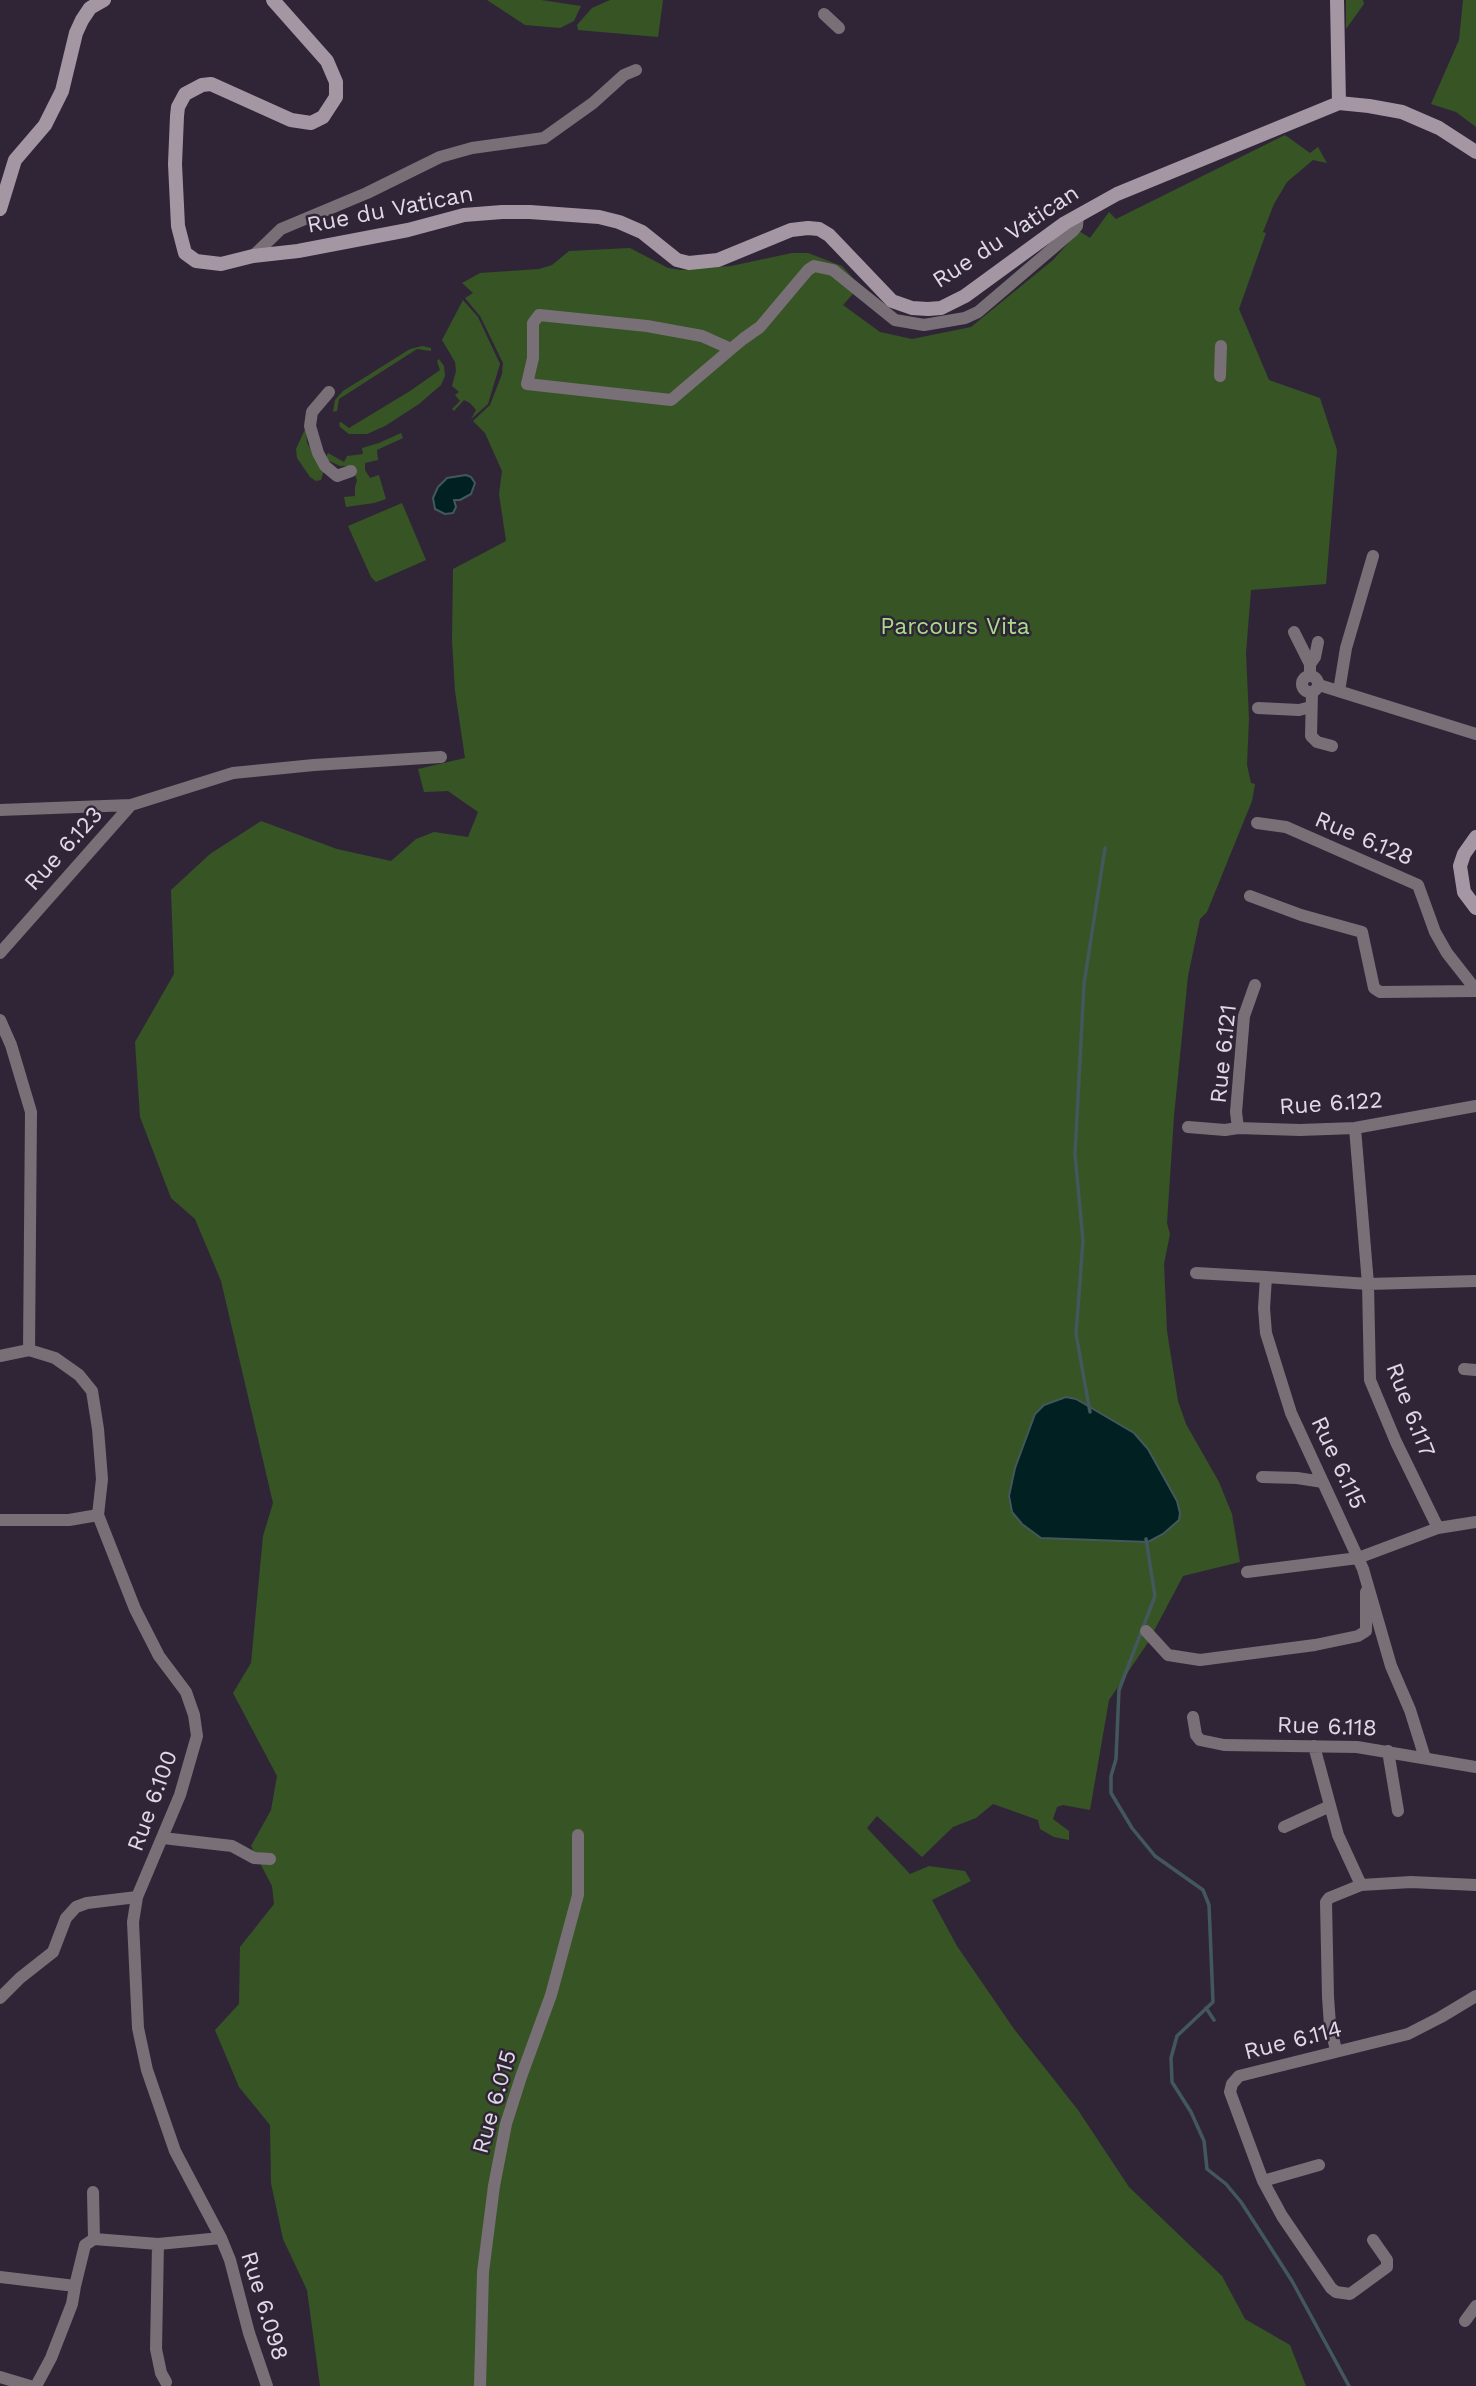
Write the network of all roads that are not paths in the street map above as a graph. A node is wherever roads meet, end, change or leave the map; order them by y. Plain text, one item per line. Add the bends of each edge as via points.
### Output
1 (104, 0) edge
2 (273, 0) edge
3 (1337, 0) edge
4 (824, 14) dead end
5 (839, 29) dead end
6 (636, 70) dead end
7 (1339, 103) junction
8 (1476, 152) edge
9 (0, 209) edge
10 (1078, 215) junction
11 (253, 256) junction
12 (1221, 346) dead end
13 (731, 349) junction
14 (1220, 376) dead end
15 (329, 392) dead end
16 (351, 471) dead end
17 (1373, 556) dead end
18 (1294, 632) dead end
19 (1318, 642) dead end
20 (1313, 679) junction
21 (1339, 691) junction
22 (1311, 707) junction
23 (1258, 708) dead end
24 (1476, 734) edge
25 (1332, 746) dead end
26 (441, 757) dead end
27 (131, 805) junction
28 (0, 810) edge
29 (1257, 823) dead end
30 (1474, 837) edge
31 (1250, 896) dead end
32 (1473, 905) edge
33 (1476, 923) edge
34 (0, 953) edge
35 (1255, 985) dead end
36 (1476, 990) edge
37 (0, 1020) edge
38 (1476, 1106) edge
39 (1188, 1127) dead end
40 (1238, 1128) junction
41 (1355, 1128) junction
42 (1196, 1273) dead end
43 (1266, 1277) junction
44 (1476, 1281) edge
45 (1368, 1284) junction
46 (29, 1350) junction
47 (0, 1356) edge
48 (1262, 1477) dead end
49 (1323, 1482) junction
50 (98, 1515) junction
51 (0, 1520) edge
52 (1476, 1522) edge
53 (1438, 1528) junction
54 (1358, 1558) junction
55 (1247, 1572) dead end
56 (1366, 1585) junction
57 (1146, 1631) dead end
58 (1193, 1717) dead end
59 (1314, 1746) junction
60 (1388, 1751) junction
61 (1425, 1758) junction
62 (1476, 1767) edge
63 (1330, 1806) junction
64 (1398, 1811) dead end
65 (1284, 1827) dead end
66 (578, 1835) dead end
67 (163, 1838) junction
68 (270, 1860) dead end
69 (1361, 1885) junction
70 (1476, 1885) edge
71 (136, 1897) junction
72 (1476, 1996) edge
73 (0, 1998) edge
74 (1336, 2050) junction
75 (1319, 2165) dead end
76 (1263, 2181) junction
77 (93, 2192) dead end
78 (221, 2238) junction
79 (94, 2239) junction
80 (1373, 2240) dead end
81 (158, 2244) junction
82 (0, 2277) edge
83 (75, 2287) junction
84 (1476, 2305) edge
85 (1465, 2320) dead end
86 (0, 2377) edge
87 (166, 2382) dead end
88 (30, 2386) edge
89 (36, 2386) edge
90 (267, 2386) edge
91 (480, 2386) edge

1 - 9 street via 82,20 62,91 45,125 15,160
2 - 11 street, Rue du Vatican via 327,61 337,90 328,112 311,124 291,120 211,84 186,94 177,116 178,226 185,253 206,264
3 - 7 street
4 - 5 street
6 - 11 street via 544,138 440,157 281,229
7 - 8 street via 1402,113 1439,128
7 - 10 street, Rue du Vatican via 1129,189
10 - 11 street, Rue du Vatican via 965,296 942,308 928,309 892,301 829,234 808,228 790,230 718,260 688,263 619,222 502,212 464,215 336,244
10 - 13 street via 1073,231 965,318 924,325 895,320 833,270 814,266 760,327
12 - 14 street
13 - 13 street via 671,400 527,384 533,323 539,314 658,328 702,337
15 - 16 street via 312,412 310,426 325,466 337,476
17 - 21 street via 1346,648
18 - 20 street
19 - 20 street
20 - 21 street
20 - 22 street
21 - 24 street
22 - 23 street
22 - 25 street via 1311,736
26 - 27 street via 233,773
27 - 28 street
27 - 34 street, Rue 6.123
29 - 36 street, Rue 6.128 via 1286,828 1418,885 1435,932
30 - 32 street via 1460,866 1460,879
31 - 36 street via 1362,932 1374,988 1380,992
32 - 33 street
35 - 40 street, Rue 6.121 via 1244,1016
37 - 46 street via 31,1112
38 - 41 street, Rue 6.122
39 - 40 street, Rue 6.122
40 - 41 street, Rue 6.122
41 - 45 street, Rue 6.117
42 - 43 street
43 - 45 street
43 - 49 street, Rue 6.115 via 1266,1333 1291,1413
44 - 45 street
45 - 53 street, Rue 6.117 via 1370,1380
46 - 47 street
46 - 50 street via 55,1358 92,1391 102,1479
48 - 49 street
49 - 54 street, Rue 6.115
50 - 51 street via 69,1520
50 - 67 street, Rue 6.100 via 135,1609 159,1656 186,1692 194,1715 194,1751
52 - 53 street
53 - 54 street
54 - 55 street
54 - 56 street, Rue 6.115
56 - 57 street via 1366,1631 1359,1636 1200,1660 1168,1655
56 - 61 street, Rue 6.115
58 - 59 street, Rue 6.118 via 1200,1740 1224,1745
59 - 60 street, Rue 6.118
59 - 63 street
60 - 61 street, Rue 6.118
60 - 64 street
61 - 62 street, Rue 6.118
63 - 65 street
63 - 69 street
66 - 91 street, Rue 6.015 via 578,1895 551,1995 506,2124 494,2186 483,2272
67 - 68 street via 232,1846 254,1858
67 - 71 street, Rue 6.100
69 - 70 street
69 - 74 street via 1329,1898 1326,1908 1330,2015
71 - 73 street via 76,1907 66,1918 53,1952
71 - 78 street, Rue 6.098 via 138,2028 147,2070 174,2151
72 - 74 street, Rue 6.114 via 1408,2034
74 - 76 street, Rue 6.114 via 1239,2076 1231,2084
75 - 76 street
76 - 80 street via 1336,2292 1350,2294 1387,2267
77 - 79 street
78 - 81 street
78 - 90 street, Rue 6.098
79 - 81 street
79 - 83 street via 85,2245
81 - 87 street via 156,2348
82 - 83 street
83 - 89 street via 51,2358
84 - 85 street
86 - 88 street

